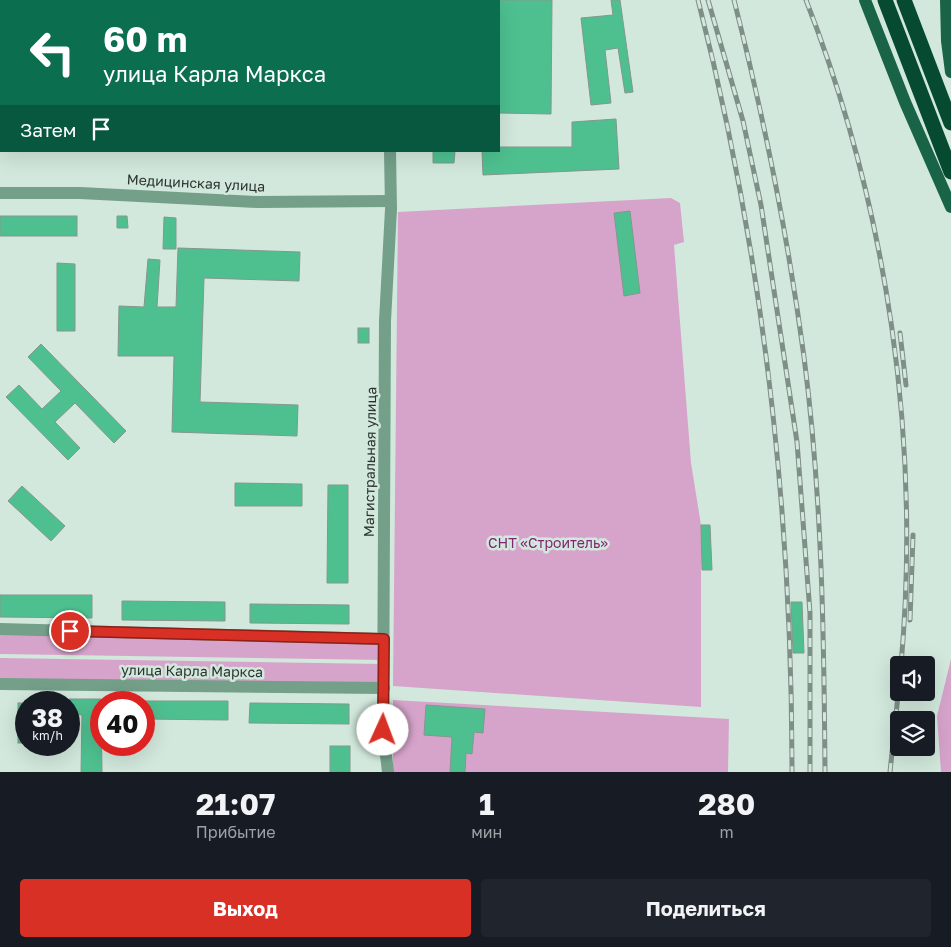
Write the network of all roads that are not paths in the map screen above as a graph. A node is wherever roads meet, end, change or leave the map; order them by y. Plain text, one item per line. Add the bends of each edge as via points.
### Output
1 (865, 0) edge
2 (886, 0) edge
3 (904, 0) edge
4 (946, 0) edge
5 (951, 72) edge
6 (951, 123) edge
7 (390, 152) edge
8 (951, 172) edge
9 (0, 193) edge
10 (390, 201) junction
11 (951, 206) edge
12 (0, 629) edge
13 (384, 639) junction
14 (0, 684) edge
15 (384, 688) junction
16 (388, 772) edge

1 - 11 main road
2 - 8 highway
3 - 6 highway
4 - 5 main road
7 - 10 street, Магистральная улица
9 - 10 street, Медицинская улица via 97,193 258,202
10 - 13 street, Магистральная улица via 385,321
12 - 13 street
13 - 15 street, Магистральная улица
14 - 15 street, улица Карла Маркса
15 - 16 street, Магистральная улица via 383,730

